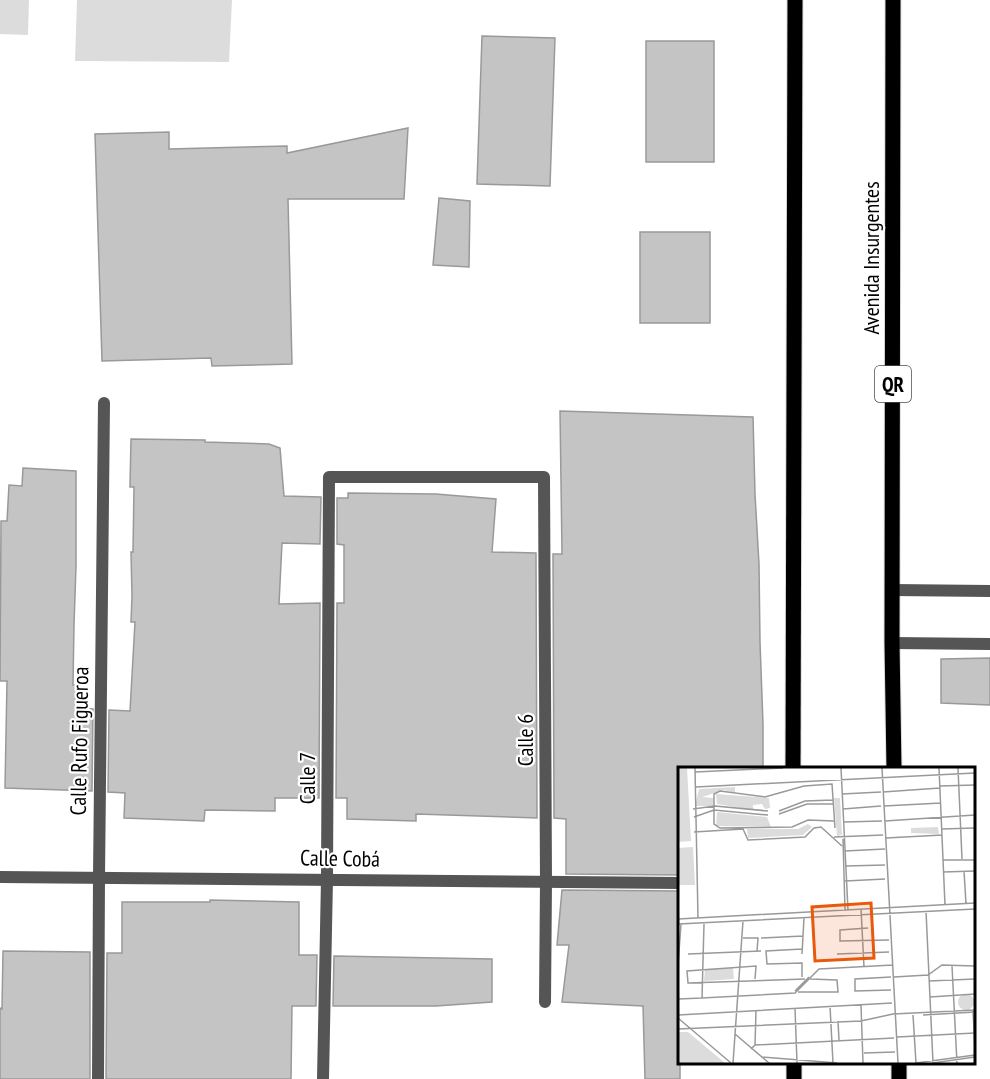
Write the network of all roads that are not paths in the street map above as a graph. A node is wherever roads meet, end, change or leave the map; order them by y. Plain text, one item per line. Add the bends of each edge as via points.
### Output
1 (795, 0) edge
2 (893, 0) edge
3 (104, 403) dead end
4 (329, 477) joint
5 (892, 590) junction
6 (990, 591) edge
7 (892, 643) junction
8 (990, 644) edge
9 (793, 767) edge
10 (894, 767) edge
11 (0, 876) edge
12 (99, 878) junction
13 (327, 879) junction
14 (546, 882) junction
15 (678, 883) edge
16 (545, 1002) dead end
17 (98, 1079) edge
18 (323, 1079) edge

1 - 9 main road
2 - 5 main road, Avenida Insurgentes / QR
3 - 12 street, Calle Rufo Figueroa
4 - 13 street, Calle 7
4 - 14 street, Calle 6 via 544,477
5 - 6 street
5 - 7 main road, Avenida Insurgentes / QR
7 - 8 street
7 - 10 main road, Avenida Insurgentes / QR
11 - 12 street, Calle Cobá
12 - 13 street, Calle Cobá
12 - 17 street, Calle Rufo Figueroa
13 - 14 street, Calle Cobá
13 - 18 street, Calle 7
14 - 15 street, Calle Cobá
14 - 16 street, Calle 6

